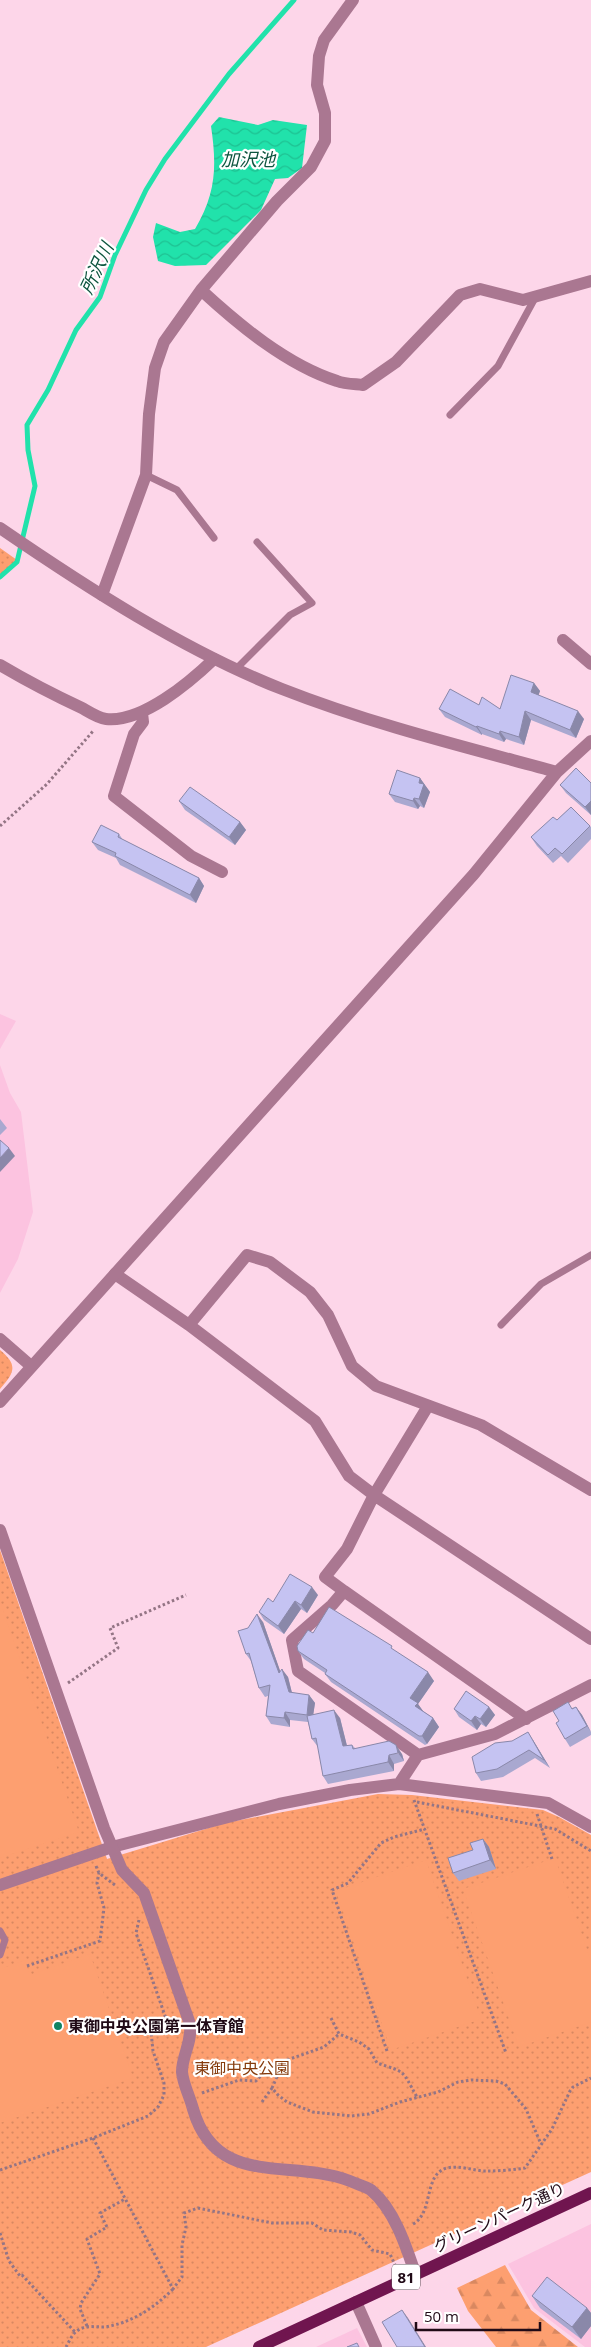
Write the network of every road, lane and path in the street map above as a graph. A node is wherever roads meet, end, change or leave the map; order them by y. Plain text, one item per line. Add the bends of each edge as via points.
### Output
1 (353, 0) edge
2 (591, 281) edge
3 (201, 290) junction
4 (535, 297) junction
5 (450, 415) dead end
6 (146, 475) junction
7 (0, 528) edge
8 (214, 538) dead end
9 (257, 542) dead end
10 (102, 594) junction
11 (563, 640) dead end
12 (214, 659) junction
13 (591, 664) edge
14 (0, 665) edge
15 (236, 669) junction
16 (142, 713) junction
17 (105, 719) junction
18 (591, 741) edge
19 (557, 772) junction
20 (0, 826) edge
21 (222, 872) dead end
22 (591, 1255) edge
23 (115, 1274) junction
24 (188, 1325) junction
25 (501, 1325) dead end
26 (0, 1339) edge
27 (31, 1366) junction
28 (0, 1402) edge
29 (428, 1406) junction
30 (591, 1490) edge
31 (374, 1495) junction
32 (0, 1530) edge
33 (344, 1591) junction
34 (186, 1596) dead end
35 (591, 1639) edge
36 (591, 1686) edge
37 (56, 1687) junction
38 (526, 1719) junction
39 (418, 1755) junction
40 (399, 1784) junction
41 (412, 1795) dead end
42 (414, 1801) junction
43 (535, 1809) dead end
44 (541, 1827) junction
45 (591, 1828) edge
46 (425, 1829) junction
47 (112, 1847) junction
48 (591, 1851) edge
49 (552, 1859) dead end
50 (96, 1865) dead end
51 (98, 1873) junction
52 (0, 1885) edge
53 (122, 1890) dead end
54 (139, 1918) dead end
55 (0, 1931) edge
56 (0, 1955) edge
57 (27, 1966) dead end
58 (331, 2018) dead end
59 (171, 2030) junction
60 (181, 2034) dead end
61 (339, 2034) junction
62 (387, 2052) dead end
63 (506, 2053) dead end
64 (283, 2063) junction
65 (591, 2078) edge
66 (272, 2088) junction
67 (202, 2093) dead end
68 (417, 2097) junction
69 (262, 2102) dead end
70 (94, 2138) junction
71 (541, 2144) junction
72 (0, 2170) edge
73 (591, 2193) edge
74 (126, 2199) junction
75 (413, 2224) dead end
76 (0, 2233) edge
77 (396, 2267) dead end
78 (415, 2273) junction
79 (172, 2288) junction
80 (356, 2302) junction
81 (87, 2326) junction
82 (76, 2332) junction
83 (66, 2347) edge
84 (259, 2347) edge
85 (376, 2347) edge

1 - 3 street via 324,40 319,56 317,85 325,113 325,141 311,167
2 - 4 street
3 - 4 street via 240,325 302,366 338,382 363,385 396,362 460,295 480,289 523,300
3 - 6 street via 164,342 155,368
4 - 5 lane via 498,366
6 - 8 lane via 177,490
6 - 10 street
7 - 10 street
9 - 15 lane via 312,603 290,615
10 - 12 street
11 - 13 street
12 - 15 street
12 - 16 street via 199,674
14 - 17 street
15 - 19 street via 352,713
16 - 17 street
16 - 21 street via 143,722 134,734 114,796 191,856
17 - 20 path via 47,784
18 - 19 street
19 - 23 street via 474,874
22 - 25 lane via 541,1284
23 - 24 street
23 - 27 street
24 - 29 street via 247,1255 270,1262 310,1292 328,1315 352,1366 376,1386
24 - 31 street via 314,1421 349,1476
26 - 27 street
27 - 28 street
29 - 30 street via 481,1425
29 - 31 street
31 - 33 street via 347,1549 325,1577
31 - 35 street
32 - 37 street
33 - 38 street
33 - 39 street via 332,1606 292,1640 298,1671
34 - 37 path via 110,1628 118,1648 70,1682
36 - 38 street
37 - 47 street
38 - 39 street via 495,1734
39 - 40 street
40 - 45 street via 548,1803
40 - 47 street via 279,1804
41 - 42 path
42 - 44 path
42 - 46 path
43 - 44 path
44 - 48 path via 561,1832
44 - 49 path
46 - 62 path via 388,1839 348,1883 332,1890
46 - 63 path
47 - 52 street
47 - 78 street via 122,1870 144,1894 190,2024 192,2037 182,2072 204,2136 230,2159 337,2176 370,2189 384,2204
50 - 51 path
51 - 53 path
51 - 57 path via 97,1883 104,1908 100,1941
54 - 59 path via 136,1933
55 - 56 lane via 5,1940
58 - 61 path
59 - 60 path
59 - 70 path via 159,2028 151,2031 153,2051 164,2083 164,2095 158,2107 148,2116
61 - 64 path via 324,2047
61 - 68 path via 359,2042 377,2063 405,2074
64 - 66 path
64 - 67 path via 270,2066 256,2081 240,2080
65 - 71 path via 573,2086
66 - 68 path via 287,2102 314,2112 351,2116 369,2114
66 - 69 path
68 - 71 path via 471,2080 505,2084 526,2109
70 - 72 path
70 - 74 path
71 - 75 path via 525,2168 486,2171 447,2168 439,2173 430,2187 425,2212
73 - 78 main road, グリーンパーク通り / 81
74 - 79 path
74 - 81 path via 100,2213 107,2228 87,2239 100,2274 81,2303
76 - 82 path via 15,2269
77 - 79 path via 390,2254 372,2250 360,2235 351,2232 323,2230 312,2223 272,2223 198,2208 184,2213 182,2277
78 - 80 main road, グリーンパーク通り / 81
79 - 81 path via 159,2303 140,2315 109,2326
80 - 84 main road, グリーンパーク通り / 81
80 - 85 street
81 - 82 path
82 - 83 path

